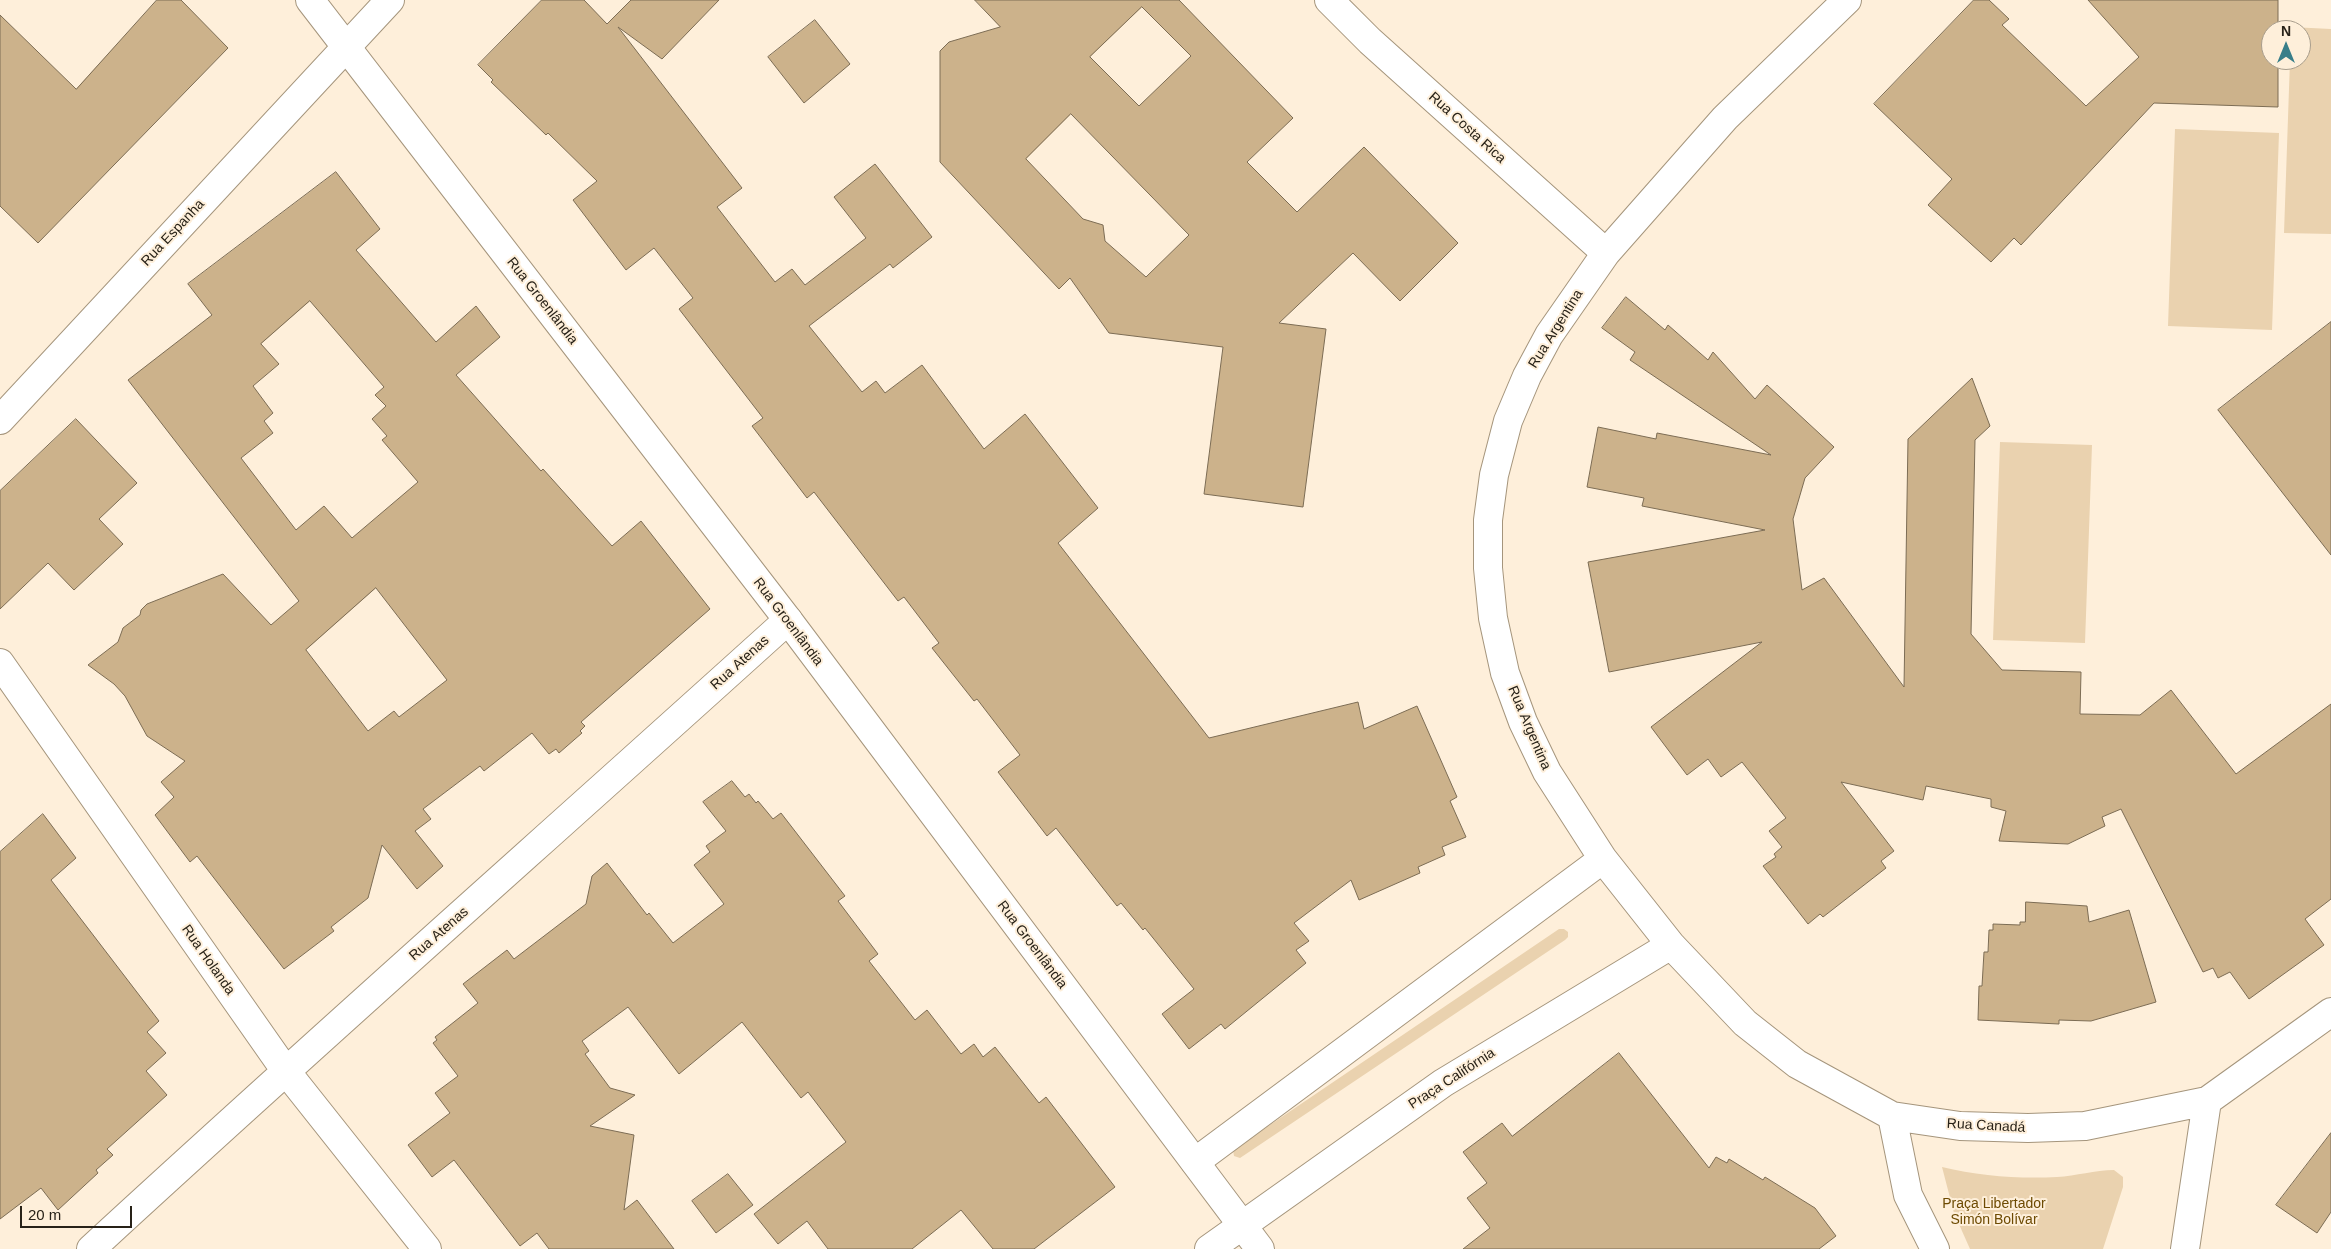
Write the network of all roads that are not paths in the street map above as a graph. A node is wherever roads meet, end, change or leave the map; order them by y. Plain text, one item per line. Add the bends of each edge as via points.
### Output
1 (310, 0) edge
2 (390, 0) edge
3 (1329, 0) edge
4 (1847, 0) edge
5 (346, 46) junction
6 (1606, 253) junction
7 (0, 420) edge
8 (788, 620) junction
9 (0, 663) edge
10 (1603, 859) junction
11 (1671, 946) junction
12 (2331, 1012) edge
13 (285, 1070) junction
14 (2207, 1101) junction
15 (1892, 1116) junction
16 (1195, 1162) junction
17 (1242, 1225) junction
18 (91, 1249) edge
19 (427, 1249) edge
20 (1209, 1249) edge
21 (1260, 1249) edge
22 (1935, 1249) edge
23 (2185, 1249) edge

1 - 5 street, Rua Groenlândia
2 - 5 street, Rua Espanha
3 - 6 street, Rua Costa Rica via 1370,41
4 - 6 street, Rua Argentina via 1725,118
5 - 7 street, Rua Espanha
5 - 8 street, Rua Groenlândia
6 - 10 street, Rua Argentina via 1549,335 1527,376 1508,421 1494,475 1488,520 1493,618 1506,673 1523,722 1547,772
8 - 13 street, Rua Atenas
8 - 16 street, Rua Groenlândia
9 - 13 street, Rua Holanda
10 - 11 street, Rua Argentina
10 - 16 street
11 - 15 street, Rua Canadá via 1745,1023 1797,1064
11 - 17 street, Praça Califórnia via 1443,1083
12 - 14 street, Rua Canadá
13 - 18 street, Rua Atenas
13 - 19 street, Rua Holanda
14 - 15 street, Rua Canadá via 2085,1126 1960,1126
14 - 23 street
15 - 22 street via 1908,1195
16 - 17 street, Rua Groenlândia
17 - 20 street, Praça Califórnia
17 - 21 street, Rua Groenlândia

